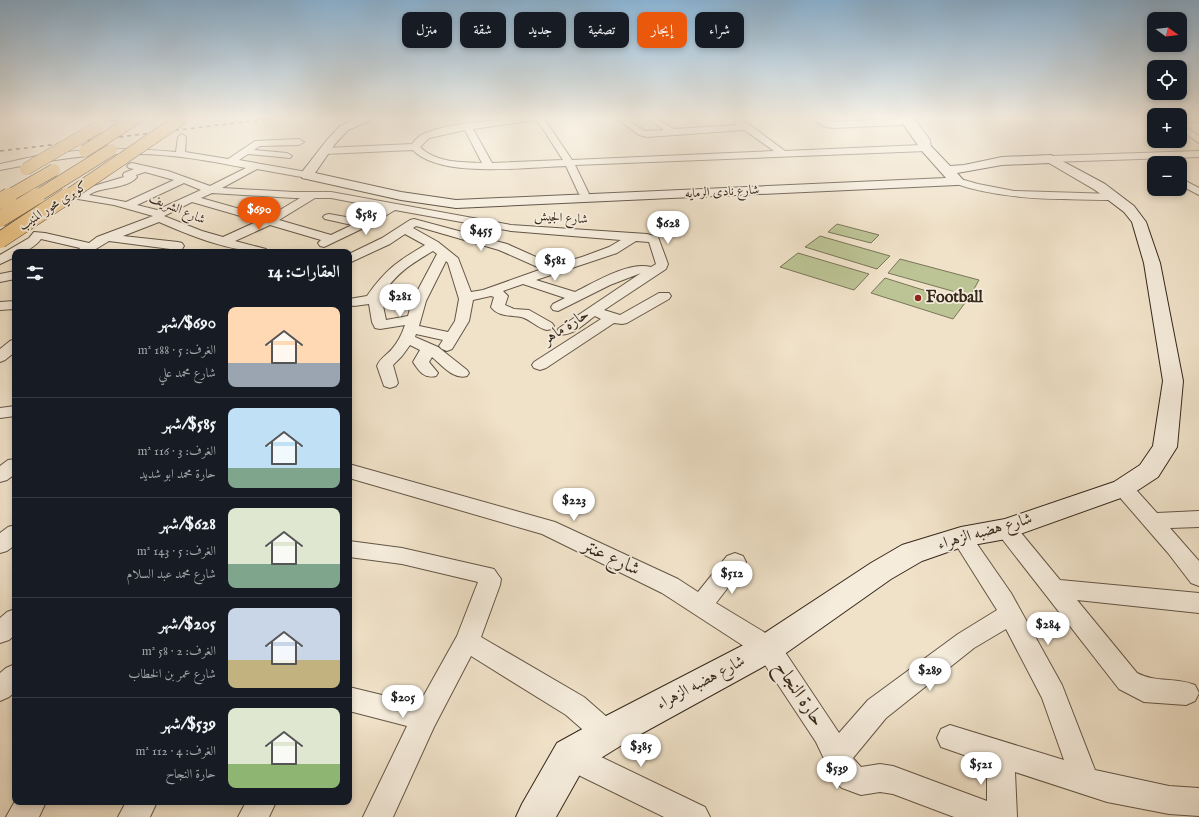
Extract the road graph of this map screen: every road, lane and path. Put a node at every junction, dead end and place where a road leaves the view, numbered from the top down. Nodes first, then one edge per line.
1 (50, 155) edge
2 (65, 155) edge
3 (77, 155) edge
4 (103, 155) edge
5 (129, 155) edge
6 (187, 155) edge
7 (240, 155) edge
8 (278, 155) edge
9 (322, 155) edge
10 (423, 155) edge
11 (483, 155) edge
12 (564, 155) edge
13 (732, 155) edge
14 (931, 155) edge
15 (1172, 155) edge
16 (1174, 155) edge
17 (287, 156) dead end
18 (1135, 157) junction
19 (1051, 159) junction
20 (230, 162) junction
21 (569, 162) junction
22 (1147, 164) edge
23 (1193, 164) dead end
24 (0, 166) edge
25 (132, 166) dead end
26 (256, 166) junction
27 (489, 166) junction
28 (144, 168) junction
29 (293, 172) junction
30 (307, 175) junction
31 (14, 176) dead end
32 (952, 176) junction
33 (184, 179) junction
34 (327, 179) junction
35 (1187, 186) edge
36 (210, 190) junction
37 (1199, 192) edge
38 (258, 193) junction
39 (314, 194) junction
40 (584, 194) junction
41 (300, 195) junction
42 (1114, 197) junction
43 (193, 198) junction
44 (0, 201) edge
45 (438, 202) junction
46 (123, 204) junction
47 (394, 206) junction
48 (88, 209) dead end
49 (426, 212) junction
50 (156, 214) junction
51 (329, 217) dead end
52 (0, 219) edge
53 (268, 221) junction
54 (364, 224) junction
55 (409, 226) junction
56 (97, 230) dead end
57 (198, 234) junction
58 (109, 237) junction
59 (640, 237) junction
60 (0, 240) edge
61 (223, 242) junction
62 (178, 246) junction
63 (439, 248) junction
64 (20, 249) edge
65 (88, 249) edge
66 (173, 249) edge
67 (250, 249) edge
68 (12, 254) edge
69 (352, 258) edge
70 (0, 260) edge
71 (658, 268) junction
72 (553, 269) junction
73 (12, 276) edge
74 (0, 278) edge
75 (523, 280) junction
76 (493, 291) junction
77 (576, 296) junction
78 (664, 296) dead end
79 (465, 297) junction
80 (375, 299) junction
81 (354, 302) dead end
82 (12, 305) edge
83 (0, 306) edge
84 (558, 307) dead end
85 (594, 310) junction
86 (612, 318) junction
87 (547, 326) dead end
88 (410, 329) junction
89 (564, 331) dead end
90 (12, 347) edge
91 (429, 348) junction
92 (0, 358) edge
93 (12, 360) edge
94 (540, 366) dead end
95 (430, 373) dead end
96 (461, 373) dead end
97 (390, 383) dead end
98 (12, 411) edge
99 (0, 413) edge
100 (12, 467) edge
101 (352, 472) edge
102 (0, 475) edge
103 (1122, 488) junction
104 (1199, 519) edge
105 (1152, 521) junction
106 (1006, 529) junction
107 (12, 535) edge
108 (961, 537) junction
109 (0, 545) edge
110 (352, 550) edge
111 (734, 562) dead end
112 (1199, 577) edge
113 (1056, 589) junction
114 (1199, 603) edge
115 (701, 606) junction
116 (1011, 614) junction
117 (467, 640) junction
118 (768, 648) junction
119 (12, 679) edge
120 (0, 689) edge
121 (1186, 693) dead end
122 (352, 700) edge
123 (425, 718) junction
124 (608, 734) junction
125 (950, 738) dead end
126 (1001, 754) junction
127 (570, 756) junction
128 (837, 756) junction
129 (1085, 780) junction
130 (1199, 802) edge
131 (30, 805) edge
132 (141, 805) edge
133 (260, 805) edge
134 (21, 817) edge
135 (133, 817) edge
136 (253, 817) edge
137 (378, 817) edge
138 (535, 817) edge
139 (695, 817) edge
140 (992, 817) edge
141 (1002, 817) edge

1 - 31 highway, bridge
2 - 24 street
3 - 44 highway, كوبري محور المنيب, bridge
4 - 52 highway, كوبري محور المنيب, bridge
5 - 60 highway, كوبري محور المنيب, bridge
6 - 20 street
7 - 20 street
8 - 17 street
9 - 30 main road
10 - 27 street
11 - 27 street
12 - 21 street
13 - 21 street
14 - 32 main road
15 - 18 street
16 - 23 street
18 - 19 street
18 - 22 street
19 - 32 main road
19 - 42 main road, شارع هضبه الزهراء
20 - 26 street
21 - 27 street
21 - 40 street
25 - 28 street
26 - 29 street
26 - 36 street
28 - 33 street
28 - 46 street, شارع الشريف
29 - 30 street
29 - 38 street
30 - 34 main road, شارع نادى الرمايه
32 - 40 main road, شارع نادى الرمايه
32 - 42 street
32 - 45 main road, شارع نادى الرمايه
33 - 36 street
33 - 46 street
34 - 41 street
34 - 45 main road, شارع نادى الرمايه
35 - 37 street
36 - 38 street, شارع الجيش
36 - 43 street
38 - 41 street, شارع الجيش
39 - 41 street, شارع الجيش
39 - 47 street, شارع الجيش
39 - 53 street
40 - 45 main road, شارع نادى الرمايه
42 - 103 main road, شارع هضبه الزهراء
43 - 50 street
43 - 53 street
45 - 49 street
46 - 48 street
46 - 50 street, شارع الشريف
47 - 49 street, شارع الجيش
47 - 54 street
49 - 55 street
49 - 59 street, شارع الجيش
50 - 56 street
50 - 57 street, شارع الشريف
50 - 58 street
51 - 54 street
53 - 54 street
53 - 61 street
55 - 63 street
55 - 69 street
55 - 72 street
57 - 61 street, شارع الشريف
57 - 62 street
58 - 62 street
58 - 65 street
59 - 71 street
59 - 72 street
61 - 67 street, شارع الشريف
62 - 66 street
63 - 79 street
63 - 80 street
63 - 88 street
64 - 65 street
68 - 70 street
71 - 77 street
71 - 85 street
72 - 75 street
73 - 74 street
75 - 76 street
75 - 77 street
76 - 79 street
76 - 87 street
77 - 84 street
78 - 86 street
79 - 88 street
80 - 81 street
80 - 88 street
82 - 83 street
85 - 86 street
85 - 89 street
86 - 94 street, حارة ماهر
88 - 91 street
88 - 97 street
90 - 92 street
91 - 95 street
91 - 96 street
92 - 93 street
98 - 99 street
100 - 102 street
101 - 115 street, شارع عنتر
103 - 105 street
103 - 106 main road, شارع هضبه الزهراء
104 - 105 street
105 - 112 street
106 - 108 main road, شارع هضبه الزهراء
106 - 113 street
107 - 109 street
108 - 116 street
108 - 118 main road, شارع هضبه الزهراء
110 - 117 street
111 - 115 street
113 - 114 street
113 - 121 street
115 - 118 street, شارع عنتر
116 - 128 street
116 - 129 street
117 - 123 street
117 - 124 street
118 - 124 main road, شارع هضبه الزهراء
118 - 128 street, حارة النجاح
119 - 120 street
122 - 123 street
123 - 137 street
124 - 127 main road, شارع هضبه الزهراء
125 - 126 street
126 - 129 street
126 - 141 street
127 - 138 main road
127 - 139 street
128 - 140 street, حارة النجاح
129 - 130 street
131 - 134 street
132 - 135 street
133 - 136 street

